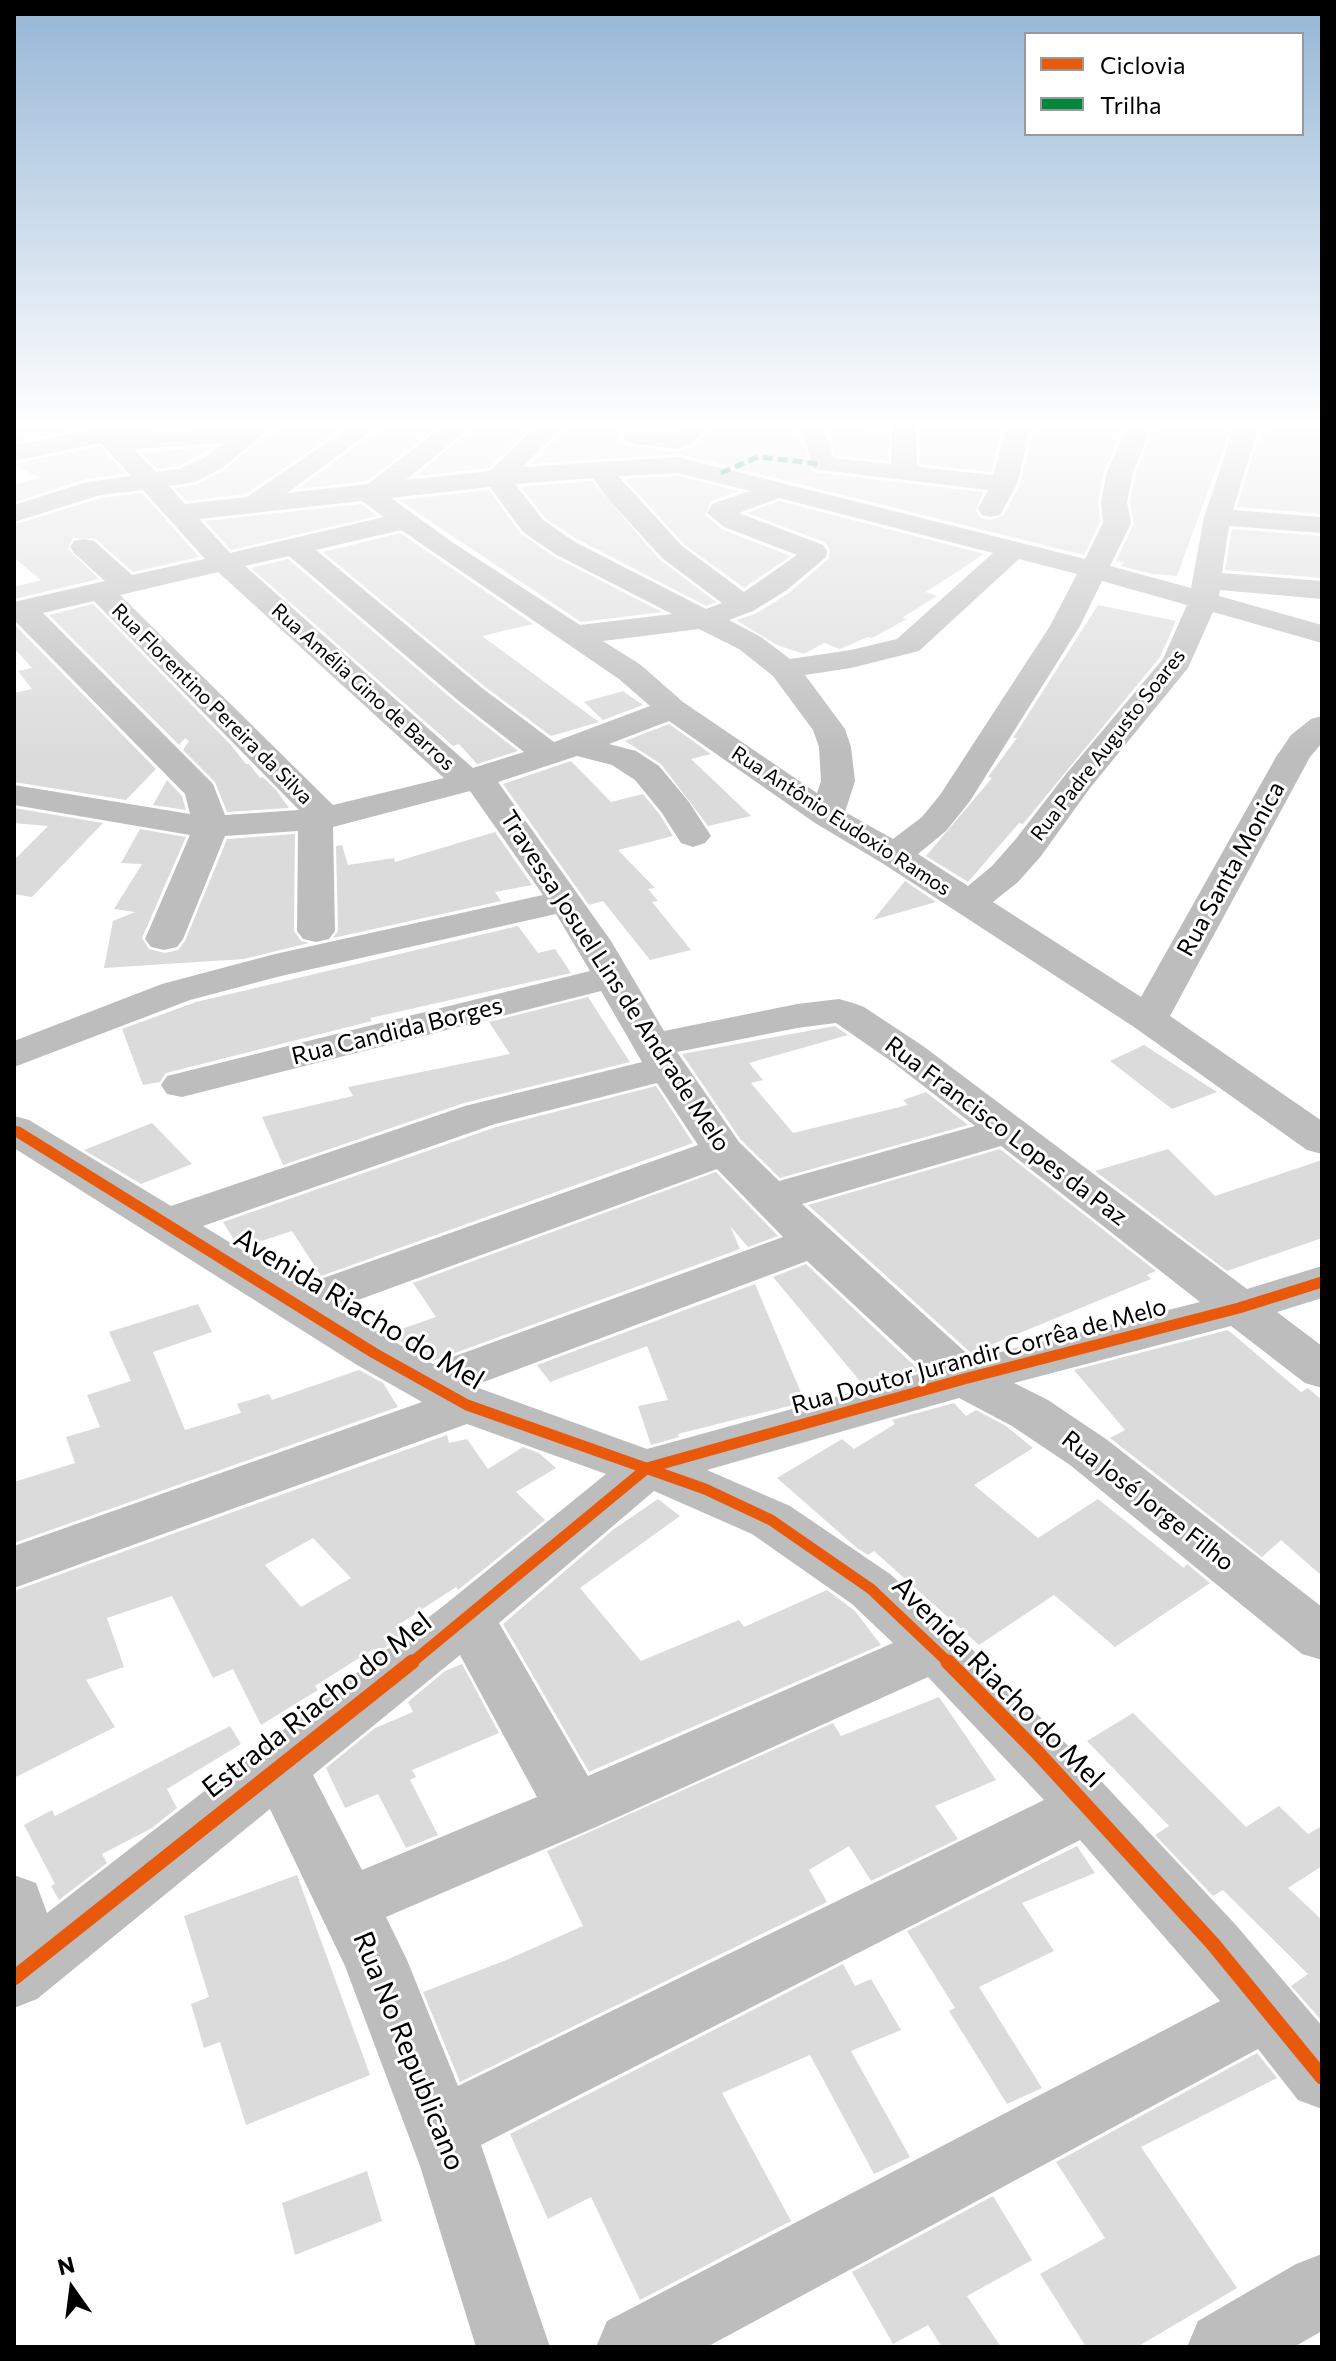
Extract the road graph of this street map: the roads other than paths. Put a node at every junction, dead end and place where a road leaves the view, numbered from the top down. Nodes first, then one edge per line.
1 (198, 535) edge
2 (338, 535) edge
3 (425, 535) edge
4 (546, 535) edge
5 (656, 535) edge
6 (773, 535) edge
7 (954, 535) edge
8 (971, 535) edge
9 (1111, 535) edge
10 (1214, 535) edge
11 (968, 539) junction
12 (293, 545) junction
13 (84, 547) dead end
14 (1012, 551) junction
15 (222, 561) junction
16 (1094, 570) junction
17 (112, 587) junction
18 (1205, 590) junction
19 (1322, 590) edge
20 (743, 605) junction
21 (18, 610) edge
22 (706, 619) junction
23 (1322, 634) edge
24 (575, 635) junction
25 (784, 669) junction
26 (672, 709) junction
27 (1322, 726) edge
28 (561, 750) junction
29 (14, 773) edge
30 (473, 779) junction
31 (25, 797) edge
32 (827, 816) junction
33 (320, 819) junction
34 (211, 826) junction
35 (693, 836) dead end
36 (895, 855) junction
37 (565, 901) junction
38 (969, 904) junction
39 (316, 931) dead end
40 (164, 939) dead end
41 (612, 977) junction
42 (1148, 1019) junction
43 (14, 1055) edge
44 (659, 1056) junction
45 (182, 1085) dead end
46 (14, 1129) edge
47 (1007, 1131) junction
48 (1322, 1141) edge
49 (724, 1151) junction
50 (771, 1198) junction
51 (168, 1223) junction
52 (814, 1242) junction
53 (1322, 1282) edge
54 (299, 1304) junction
55 (1239, 1308) junction
56 (1322, 1371) edge
57 (964, 1379) junction
58 (448, 1395) junction
59 (647, 1468) junction
60 (14, 1567) edge
61 (467, 1618) junction
62 (1322, 1638) edge
63 (936, 1649) junction
64 (278, 1765) junction
65 (1088, 1807) junction
66 (575, 1809) junction
67 (14, 1903) edge
68 (349, 1904) junction
69 (20, 1973) edge
70 (1269, 2009) junction
71 (1322, 2077) edge
72 (440, 2130) junction
73 (1322, 2290) edge
74 (513, 2347) edge
75 (633, 2347) edge
76 (1224, 2347) edge

1 - 15 street, Rua Amélia Gino de Barros
2 - 12 street
3 - 24 street, Rua Antônio Eudoxio Ramos
4 - 22 street
5 - 20 street
6 - 20 street
7 - 11 street
8 - 11 street
9 - 16 street
10 - 18 street, Rua Padre Augusto Soares
11 - 14 street
12 - 15 street
12 - 28 street
13 - 17 street, Rua Florentino Pereira da Silva
14 - 16 street
14 - 25 street
15 - 17 street
15 - 30 street, Rua Amélia Gino de Barros
16 - 18 street
16 - 36 street
17 - 21 street
17 - 33 street, Rua Florentino Pereira da Silva
18 - 19 street
18 - 23 street
18 - 38 street, Rua Padre Augusto Soares
20 - 22 street
21 - 34 street
22 - 24 street
22 - 25 street
24 - 26 street, Rua Antônio Eudoxio Ramos
25 - 32 street
26 - 28 street
26 - 32 street, Rua Antônio Eudoxio Ramos
27 - 42 street, Rua Santa Monica
28 - 30 street
28 - 35 street
29 - 31 street
30 - 33 street
30 - 37 street, Travessa Josuel Lins de Andrade Melo
31 - 34 street
32 - 36 street, Rua Antônio Eudoxio Ramos
33 - 34 street
33 - 39 street
34 - 40 street
36 - 38 street, Rua Antônio Eudoxio Ramos
37 - 41 street, Travessa Josuel Lins de Andrade Melo
37 - 43 street
38 - 42 street, Rua Antônio Eudoxio Ramos
41 - 44 street, Travessa Josuel Lins de Andrade Melo
41 - 45 street, Rua Candida Borges
42 - 48 street, Rua Antônio Eudoxio Ramos
44 - 47 street, Rua Francisco Lopes da Paz
44 - 49 street, Travessa Josuel Lins de Andrade Melo
44 - 51 street, Rua Francisco Lopes da Paz
46 - 51 street, Avenida Riacho do Mel
47 - 50 street
47 - 55 street, Rua Francisco Lopes da Paz
49 - 50 street, Travessa Josuel Lins de Andrade Melo
49 - 54 street
50 - 52 street, Travessa Josuel Lins de Andrade Melo
51 - 54 street, Avenida Riacho do Mel
52 - 57 street, Travessa Josuel Lins de Andrade Melo
52 - 58 street
53 - 55 street, Rua Doutor Jurandir Corrêa de Melo
54 - 58 street, Avenida Riacho do Mel
55 - 56 street, Rua Francisco Lopes da Paz
55 - 57 street, Rua Doutor Jurandir Corrêa de Melo
57 - 59 street, Rua Doutor Jurandir Corrêa de Melo
57 - 62 street, Rua José Jorge Filho
58 - 59 street, Avenida Riacho do Mel
58 - 60 street
59 - 61 street, Estrada Riacho do Mel
59 - 63 street, Avenida Riacho do Mel
61 - 64 street, Estrada Riacho do Mel
61 - 66 street
63 - 65 street, Avenida Riacho do Mel
63 - 66 street
64 - 68 street, Rua No Republicano
64 - 69 street, Estrada Riacho do Mel
65 - 70 street, Avenida Riacho do Mel
65 - 72 street
66 - 68 street
67 - 69 street
68 - 72 street, Rua No Republicano
70 - 71 street, Avenida Riacho do Mel
70 - 75 street
72 - 74 street, Rua No Republicano
73 - 76 street

